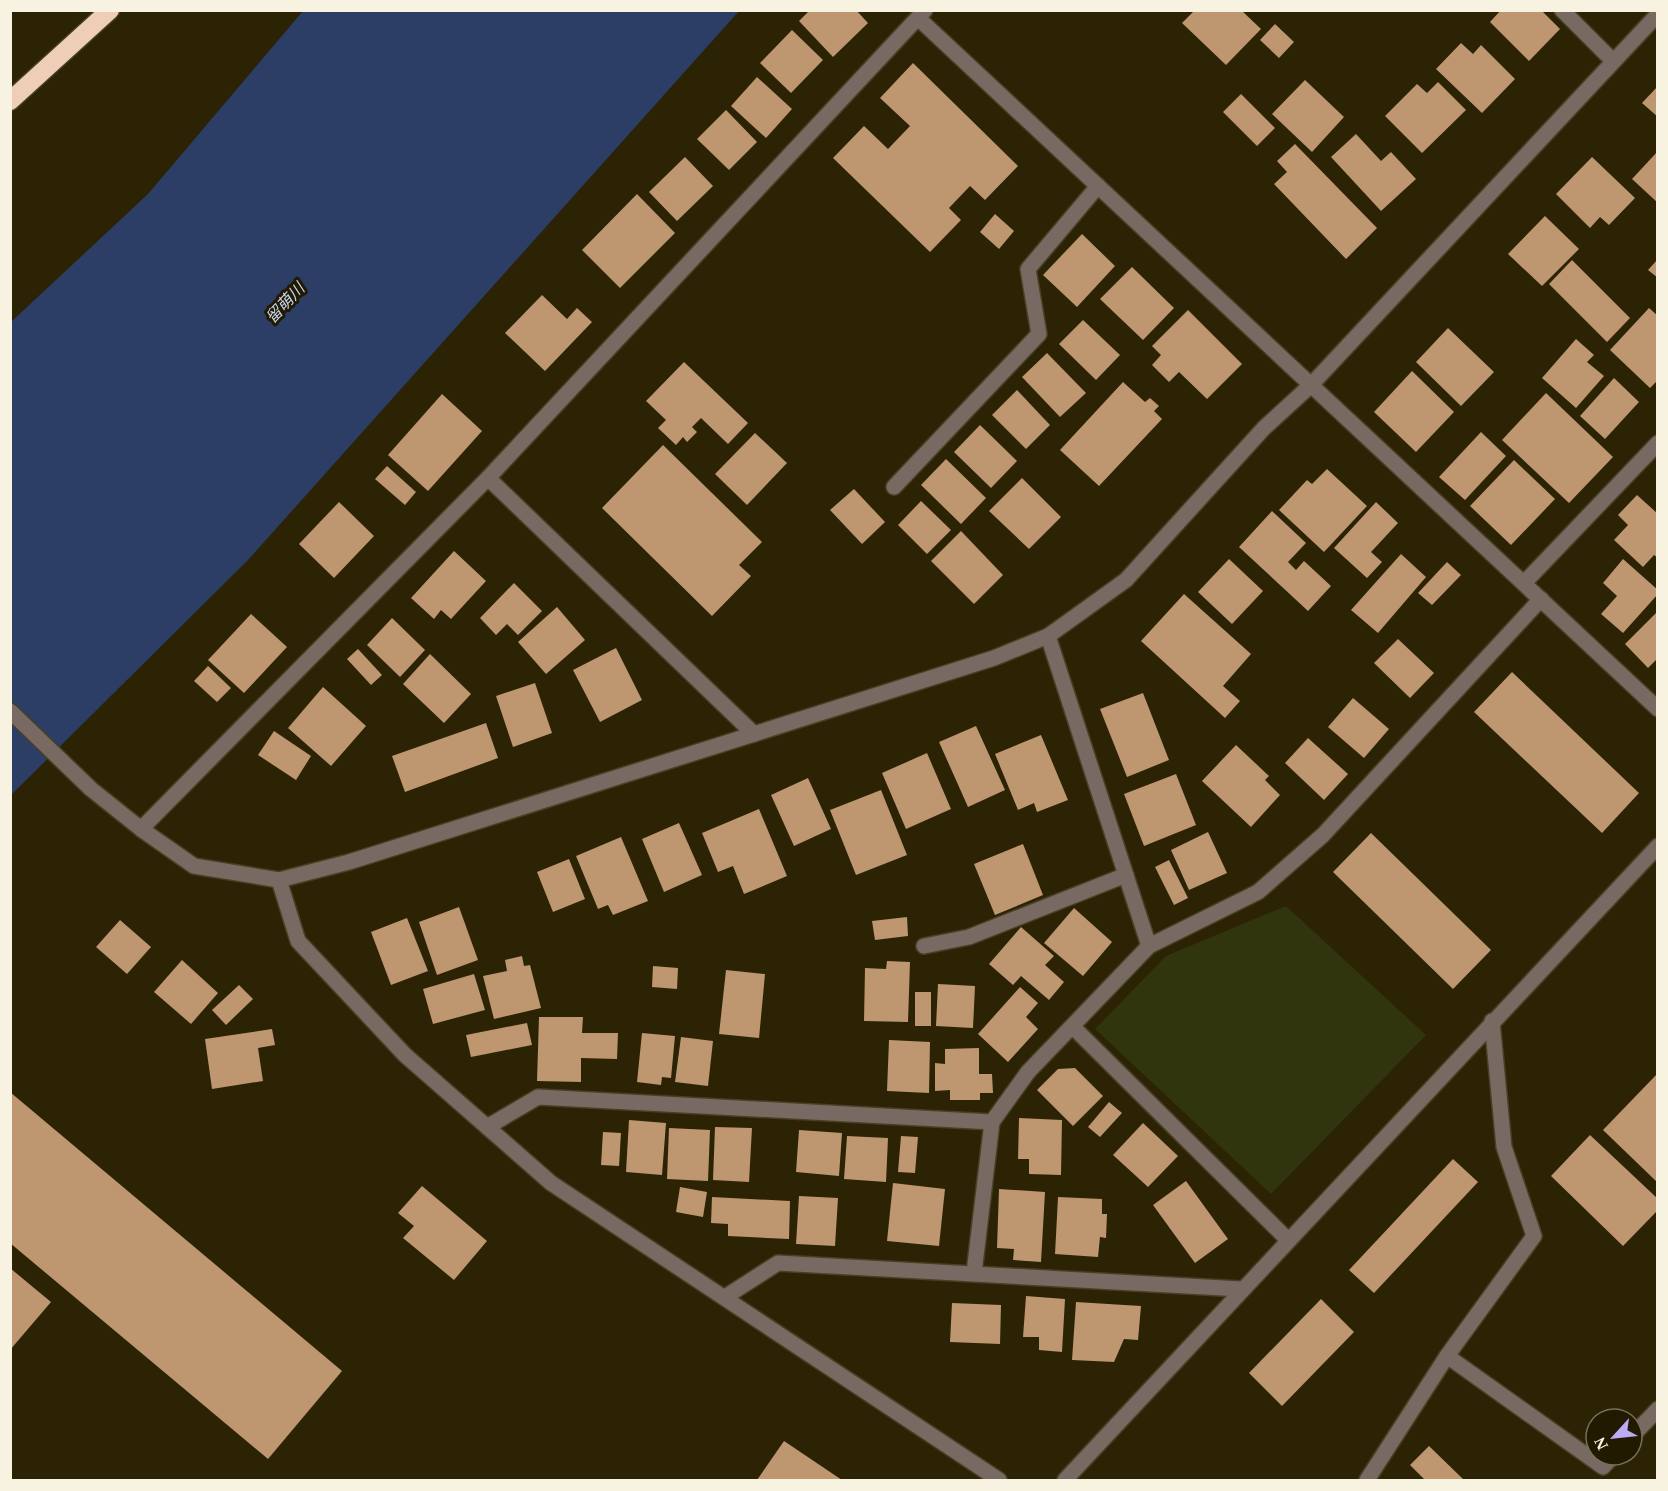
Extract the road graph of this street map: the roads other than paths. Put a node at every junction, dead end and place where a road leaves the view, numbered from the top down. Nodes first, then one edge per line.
1 (110, 10) edge
2 (1562, 10) edge
3 (921, 14) edge
4 (1658, 14) edge
5 (1612, 60) junction
6 (10, 101) edge
7 (1098, 186) junction
8 (1311, 385) junction
9 (1658, 443) edge
10 (488, 478) junction
11 (894, 487) dead end
12 (1524, 583) junction
13 (1542, 599) junction
14 (1048, 636) junction
15 (1658, 709) edge
16 (10, 711) edge
17 (753, 734) junction
18 (141, 829) junction
19 (1658, 846) edge
20 (1126, 875) junction
21 (279, 880) junction
22 (924, 946) dead end
23 (1149, 946) junction
24 (1492, 1021) junction
25 (1072, 1027) junction
26 (992, 1122) junction
27 (487, 1127) junction
28 (1287, 1239) junction
29 (974, 1273) junction
30 (1241, 1289) junction
31 (725, 1297) junction
32 (1447, 1356) junction
33 (1658, 1408) edge
34 (1644, 1423) edge
35 (1584, 1453) edge
36 (999, 1480) edge
37 (1065, 1480) edge
38 (1367, 1480) edge

1 - 6 highway
2 - 5 street
3 - 7 street
3 - 10 street
4 - 5 street
5 - 8 street
7 - 8 street
7 - 11 street
8 - 12 street
8 - 14 street
9 - 12 street
10 - 17 street
10 - 18 street
12 - 13 street
13 - 15 street
13 - 23 street
14 - 17 street
14 - 20 street
16 - 18 street
17 - 21 street
18 - 21 street
19 - 24 street
20 - 22 street
20 - 23 street
21 - 27 street
23 - 25 street
24 - 28 street
24 - 32 street
25 - 26 street
25 - 28 street
26 - 27 street
26 - 29 street
27 - 31 street
28 - 30 street
29 - 30 street
29 - 31 street
30 - 37 street
31 - 36 street
32 - 35 street
32 - 38 street
33 - 34 street

